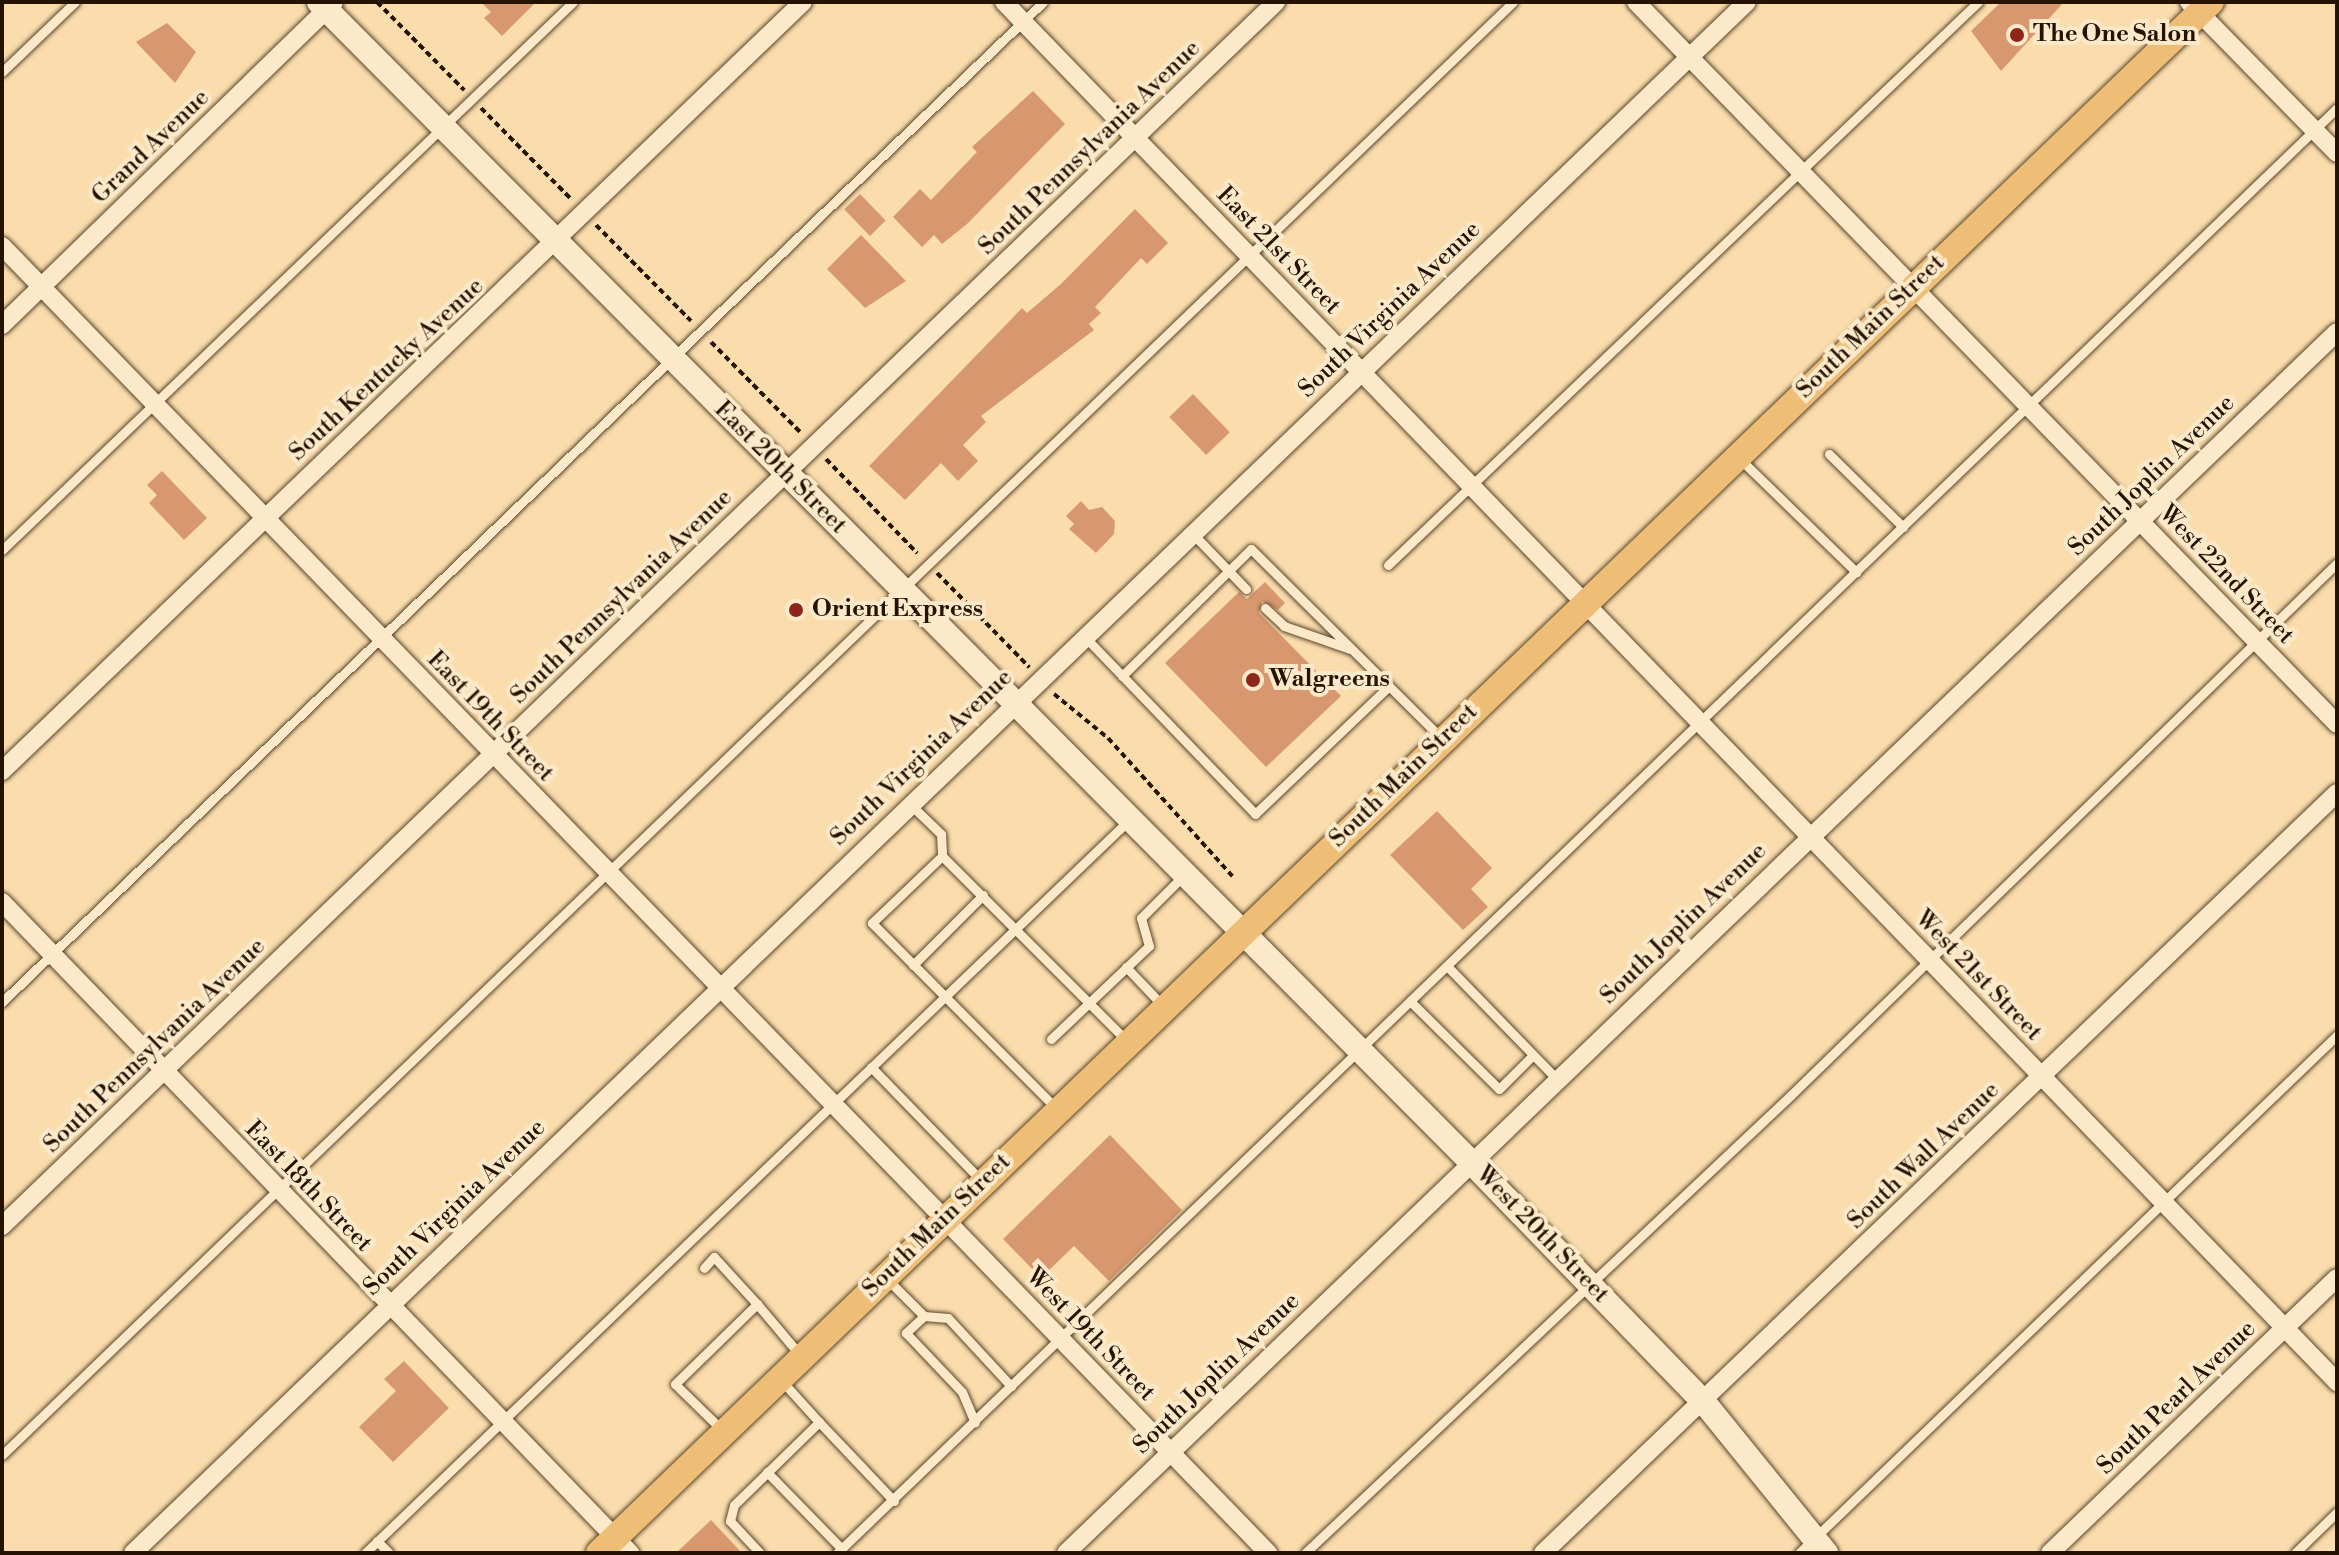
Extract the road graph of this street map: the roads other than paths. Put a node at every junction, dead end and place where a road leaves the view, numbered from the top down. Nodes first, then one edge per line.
1 (75, 2) edge
2 (573, 2) edge
3 (803, 2) edge
4 (1004, 2) edge
5 (1043, 2) edge
6 (1276, 2) edge
7 (1513, 2) edge
8 (1636, 2) edge
9 (1747, 2) edge
10 (1978, 2) edge
11 (327, 4) edge
12 (2200, 6) edge
13 (1023, 21) junction
14 (1689, 57) junction
15 (2, 72) edge
16 (2337, 108) edge
17 (442, 128) junction
18 (2314, 130) junction
19 (1135, 138) junction
20 (2337, 153) edge
21 (1801, 173) junction
22 (557, 242) junction
23 (2, 246) edge
24 (1249, 256) junction
25 (42, 287) junction
26 (1912, 288) junction
27 (2, 325) edge
28 (2337, 332) edge
29 (672, 359) junction
30 (1360, 371) junction
31 (154, 404) junction
32 (2028, 406) junction
33 (1829, 454) dead end
34 (1737, 456) junction
35 (785, 473) junction
36 (1471, 487) junction
37 (265, 518) junction
38 (2140, 520) junction
39 (1903, 527) junction
40 (1192, 533) junction
41 (2, 550) edge
42 (2337, 563) edge
43 (1388, 565) dead end
44 (1229, 571) junction
45 (1856, 572) junction
46 (1246, 589) dead end
47 (901, 590) junction
48 (1583, 603) junction
49 (1265, 608) dead end
50 (1084, 636) junction
51 (381, 638) junction
52 (2257, 641) junction
53 (1353, 650) junction
54 (1122, 676) junction
55 (1389, 686) junction
56 (1013, 704) junction
57 (1699, 723) junction
58 (2337, 724) edge
59 (1442, 739) junction
60 (493, 755) junction
61 (2, 771) edge
62 (2337, 793) edge
63 (909, 803) junction
64 (1129, 820) junction
65 (1809, 836) junction
66 (942, 856) junction
67 (607, 873) junction
68 (1183, 876) junction
69 (983, 895) junction
70 (2, 902) edge
71 (1016, 928) junction
72 (1241, 934) junction
73 (51, 955) junction
74 (1927, 958) junction
75 (913, 965) junction
76 (1447, 966) junction
77 (1126, 967) junction
78 (718, 986) junction
79 (945, 997) junction
80 (1089, 1001) junction
81 (1410, 1001) junction
82 (2, 1002) edge
83 (1165, 1007) junction
84 (2337, 1035) edge
85 (1051, 1039) dead end
86 (1129, 1042) junction
87 (1359, 1051) junction
88 (1533, 1055) junction
89 (871, 1067) junction
90 (163, 1071) junction
91 (2042, 1076) junction
92 (1557, 1079) junction
93 (832, 1105) junction
94 (1059, 1110) junction
95 (1471, 1162) junction
96 (983, 1183) junction
97 (277, 1190) junction
98 (2162, 1201) junction
99 (945, 1220) junction
100 (2, 1226) edge
101 (704, 1268) dead end
102 (884, 1277) junction
103 (2337, 1278) edge
104 (1588, 1282) junction
105 (757, 1304) junction
106 (389, 1305) junction
107 (924, 1316) junction
108 (2284, 1328) junction
109 (1060, 1339) junction
110 (800, 1355) junction
111 (778, 1377) junction
112 (2337, 1382) edge
113 (1011, 1386) junction
114 (1703, 1401) junction
115 (501, 1421) junction
116 (819, 1422) junction
117 (975, 1422) junction
118 (724, 1433) junction
119 (1171, 1452) junction
120 (2, 1455) edge
121 (767, 1472) junction
122 (894, 1501) junction
123 (2337, 1512) edge
124 (377, 1541) junction
125 (615, 1548) edge
126 (1813, 1548) edge
127 (840, 1551) edge
128 (133, 1553) edge
129 (365, 1553) edge
130 (389, 1553) edge
131 (760, 1553) edge
132 (1066, 1553) edge
133 (1268, 1553) edge
134 (1305, 1553) edge
135 (1543, 1553) edge
136 (2050, 1553) edge
137 (2295, 1553) edge

1 - 15 lane
2 - 17 lane
3 - 22 street, South Kentucky Avenue
4 - 13 street, East 21st Street
5 - 13 lane
6 - 19 street, South Pennsylvania Avenue
7 - 24 lane
8 - 14 street, West 22nd Street
9 - 14 street, South Virginia Avenue
10 - 21 lane
11 - 17 main road, East 20th Street
11 - 25 street, Grand Avenue
12 - 18 street
12 - 26 main road, South Main Street
13 - 19 street, East 21st Street
13 - 29 lane
14 - 21 street, West 22nd Street
14 - 30 street, South Virginia Avenue
16 - 18 lane
17 - 22 main road, East 20th Street
17 - 31 lane
18 - 20 street
18 - 32 lane
19 - 24 street, East 21st Street
19 - 35 street, South Pennsylvania Avenue
21 - 26 street, West 22nd Street
21 - 36 lane
22 - 29 main road, East 20th Street
22 - 37 street, South Kentucky Avenue
23 - 25 street, East 19th Street
24 - 30 street, East 21st Street
24 - 47 lane
25 - 27 street, Grand Avenue
25 - 31 street, East 19th Street
26 - 32 street, West 22nd Street
26 - 34 main road, South Main Street
28 - 38 street, South Joplin Avenue
29 - 35 main road, East 20th Street
29 - 51 lane
30 - 36 street, East 21st Street
30 - 40 street, South Virginia Avenue
31 - 37 street, East 19th Street
31 - 41 lane
32 - 38 street, West 22nd Street
32 - 39 lane
33 - 39 lane
34 - 45 lane
34 - 48 main road, South Main Street
35 - 47 main road, East 20th Street
35 - 60 street, South Pennsylvania Avenue
36 - 43 lane
36 - 48 street, East 21st Street
37 - 51 street, East 19th Street
37 - 61 street, South Kentucky Avenue
38 - 52 street, West 22nd Street
38 - 65 street, South Joplin Avenue
39 - 45 lane
40 - 44 lane
40 - 50 street, South Virginia Avenue
42 - 52 lane
44 - 46 lane
44 - 53 lane
44 - 54 lane
45 - 57 lane
47 - 56 main road, East 20th Street
47 - 67 lane
48 - 57 street, West 21st Street
48 - 59 main road, South Main Street
49 - 53 lane
50 - 54 lane
50 - 56 street, South Virginia Avenue
51 - 60 street, East 19th Street
51 - 73 lane
52 - 58 street, West 22nd Street
52 - 74 lane
53 - 55 lane
54 - 55 lane
55 - 59 lane
56 - 63 street, South Virginia Avenue
56 - 64 main road, East 20th Street
57 - 65 street, West 21st Street
57 - 76 lane
59 - 72 main road, South Main Street
60 - 67 street, East 19th Street
60 - 90 street, South Pennsylvania Avenue
62 - 91 street, South Wall Avenue
63 - 66 lane
63 - 78 street, South Virginia Avenue
64 - 68 main road, East 20th Street
64 - 71 lane
65 - 74 street, West 21st Street
65 - 92 street, South Joplin Avenue
66 - 69 lane
66 - 75 lane
67 - 78 street, East 19th Street
67 - 97 lane
68 - 72 main road, East 20th Street
68 - 77 lane
69 - 71 lane
69 - 75 lane
70 - 73 street, East 18th Street
71 - 79 lane
71 - 80 lane
72 - 83 main road, South Main Street
72 - 87 main road, West 20th Street
73 - 82 lane
73 - 90 street, East 18th Street
74 - 91 street, West 21st Street
74 - 104 lane
75 - 79 lane
76 - 81 lane
76 - 88 lane
77 - 80 lane
77 - 83 lane
78 - 93 street, East 19th Street
78 - 106 street, South Virginia Avenue
79 - 89 lane
79 - 94 lane
80 - 85 lane
80 - 86 lane
81 - 87 lane
81 - 88 lane
83 - 86 main road, South Main Street
84 - 98 lane
86 - 94 main road, South Main Street
87 - 95 main road, West 20th Street
87 - 109 lane
88 - 92 lane
89 - 93 lane
89 - 96 lane
90 - 97 street, East 18th Street
90 - 100 street, South Pennsylvania Avenue
91 - 98 street, West 21st Street
91 - 114 street, South Wall Avenue
92 - 95 street, South Joplin Avenue
93 - 99 street, East 19th Street
93 - 115 lane
94 - 96 main road, South Main Street
95 - 104 main road, West 20th Street
95 - 119 street, South Joplin Avenue
96 - 99 main road, South Main Street
97 - 106 street, East 18th Street
97 - 120 lane
98 - 108 street, West 21st Street
98 - 126 lane
99 - 102 main road, South Main Street
99 - 109 street, West 19th Street
101 - 105 lane
102 - 107 lane
102 - 110 main road, South Main Street
103 - 108 street, South Pearl Avenue
104 - 114 main road, West 20th Street
104 - 134 lane
105 - 110 lane
105 - 118 lane
106 - 115 street, East 18th Street
106 - 128 street, South Virginia Avenue
107 - 113 lane
107 - 117 lane
108 - 112 street, West 21st Street
108 - 136 street, South Pearl Avenue
109 - 113 lane
109 - 119 street, West 19th Street
110 - 111 main road, South Main Street
111 - 116 lane
111 - 118 main road, South Main Street
113 - 117 lane
114 - 126 main road, West 20th Street
114 - 135 street, South Wall Avenue
115 - 124 lane
115 - 125 street, East 18th Street
116 - 121 lane
116 - 122 lane
117 - 122 lane
118 - 125 main road, South Main Street
119 - 132 street, South Joplin Avenue
119 - 133 street, West 19th Street
121 - 127 lane
121 - 131 lane
122 - 127 lane
123 - 137 lane
124 - 129 lane
124 - 130 lane

